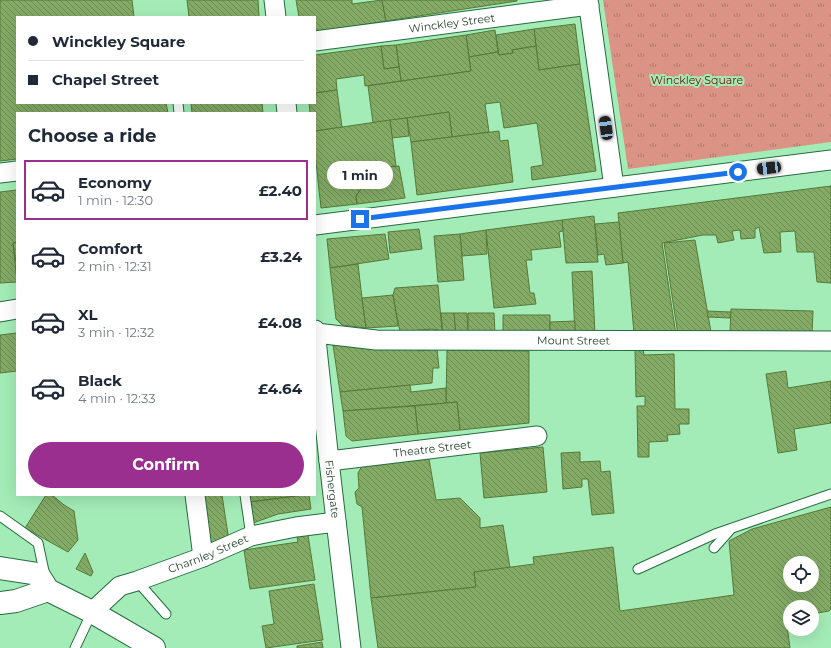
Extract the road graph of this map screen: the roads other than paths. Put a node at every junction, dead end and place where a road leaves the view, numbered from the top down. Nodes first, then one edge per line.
1 (274, 0) edge
2 (589, 3) edge
3 (276, 16) edge
4 (316, 41) edge
5 (831, 160) edge
6 (16, 171) edge
7 (0, 173) edge
8 (614, 187) junction
9 (316, 225) edge
10 (16, 309) edge
11 (0, 312) edge
12 (316, 332) edge
13 (316, 341) edge
14 (831, 341) edge
15 (537, 436) dead end
16 (329, 461) junction
17 (831, 494) edge
18 (195, 496) edge
19 (245, 496) edge
20 (0, 516) edge
21 (336, 522) junction
22 (731, 529) junction
23 (251, 536) junction
24 (714, 548) dead end
25 (203, 557) junction
26 (0, 568) edge
27 (638, 569) dead end
28 (137, 581) junction
29 (48, 590) junction
30 (0, 604) edge
31 (92, 612) junction
32 (166, 614) dead end
33 (75, 648) edge
34 (154, 648) edge
35 (351, 648) edge

1 - 3 street
2 - 4 street, Winckley Street
2 - 8 street
5 - 8 street
6 - 7 street
8 - 9 street
10 - 11 street
12 - 14 street, Mount Street
13 - 16 street, Fishergate
15 - 16 street, Theatre Street
16 - 21 street, Fishergate
17 - 22 lane
18 - 25 street
19 - 23 lane
20 - 29 lane
21 - 23 street, Charnley Street
21 - 35 street, Fishergate
22 - 24 lane
22 - 27 lane
23 - 25 street, Charnley Street
25 - 28 street, Charnley Street
26 - 29 street
28 - 31 street, Charnley Street
28 - 32 lane
29 - 30 street
29 - 31 street
31 - 33 lane
31 - 34 street

